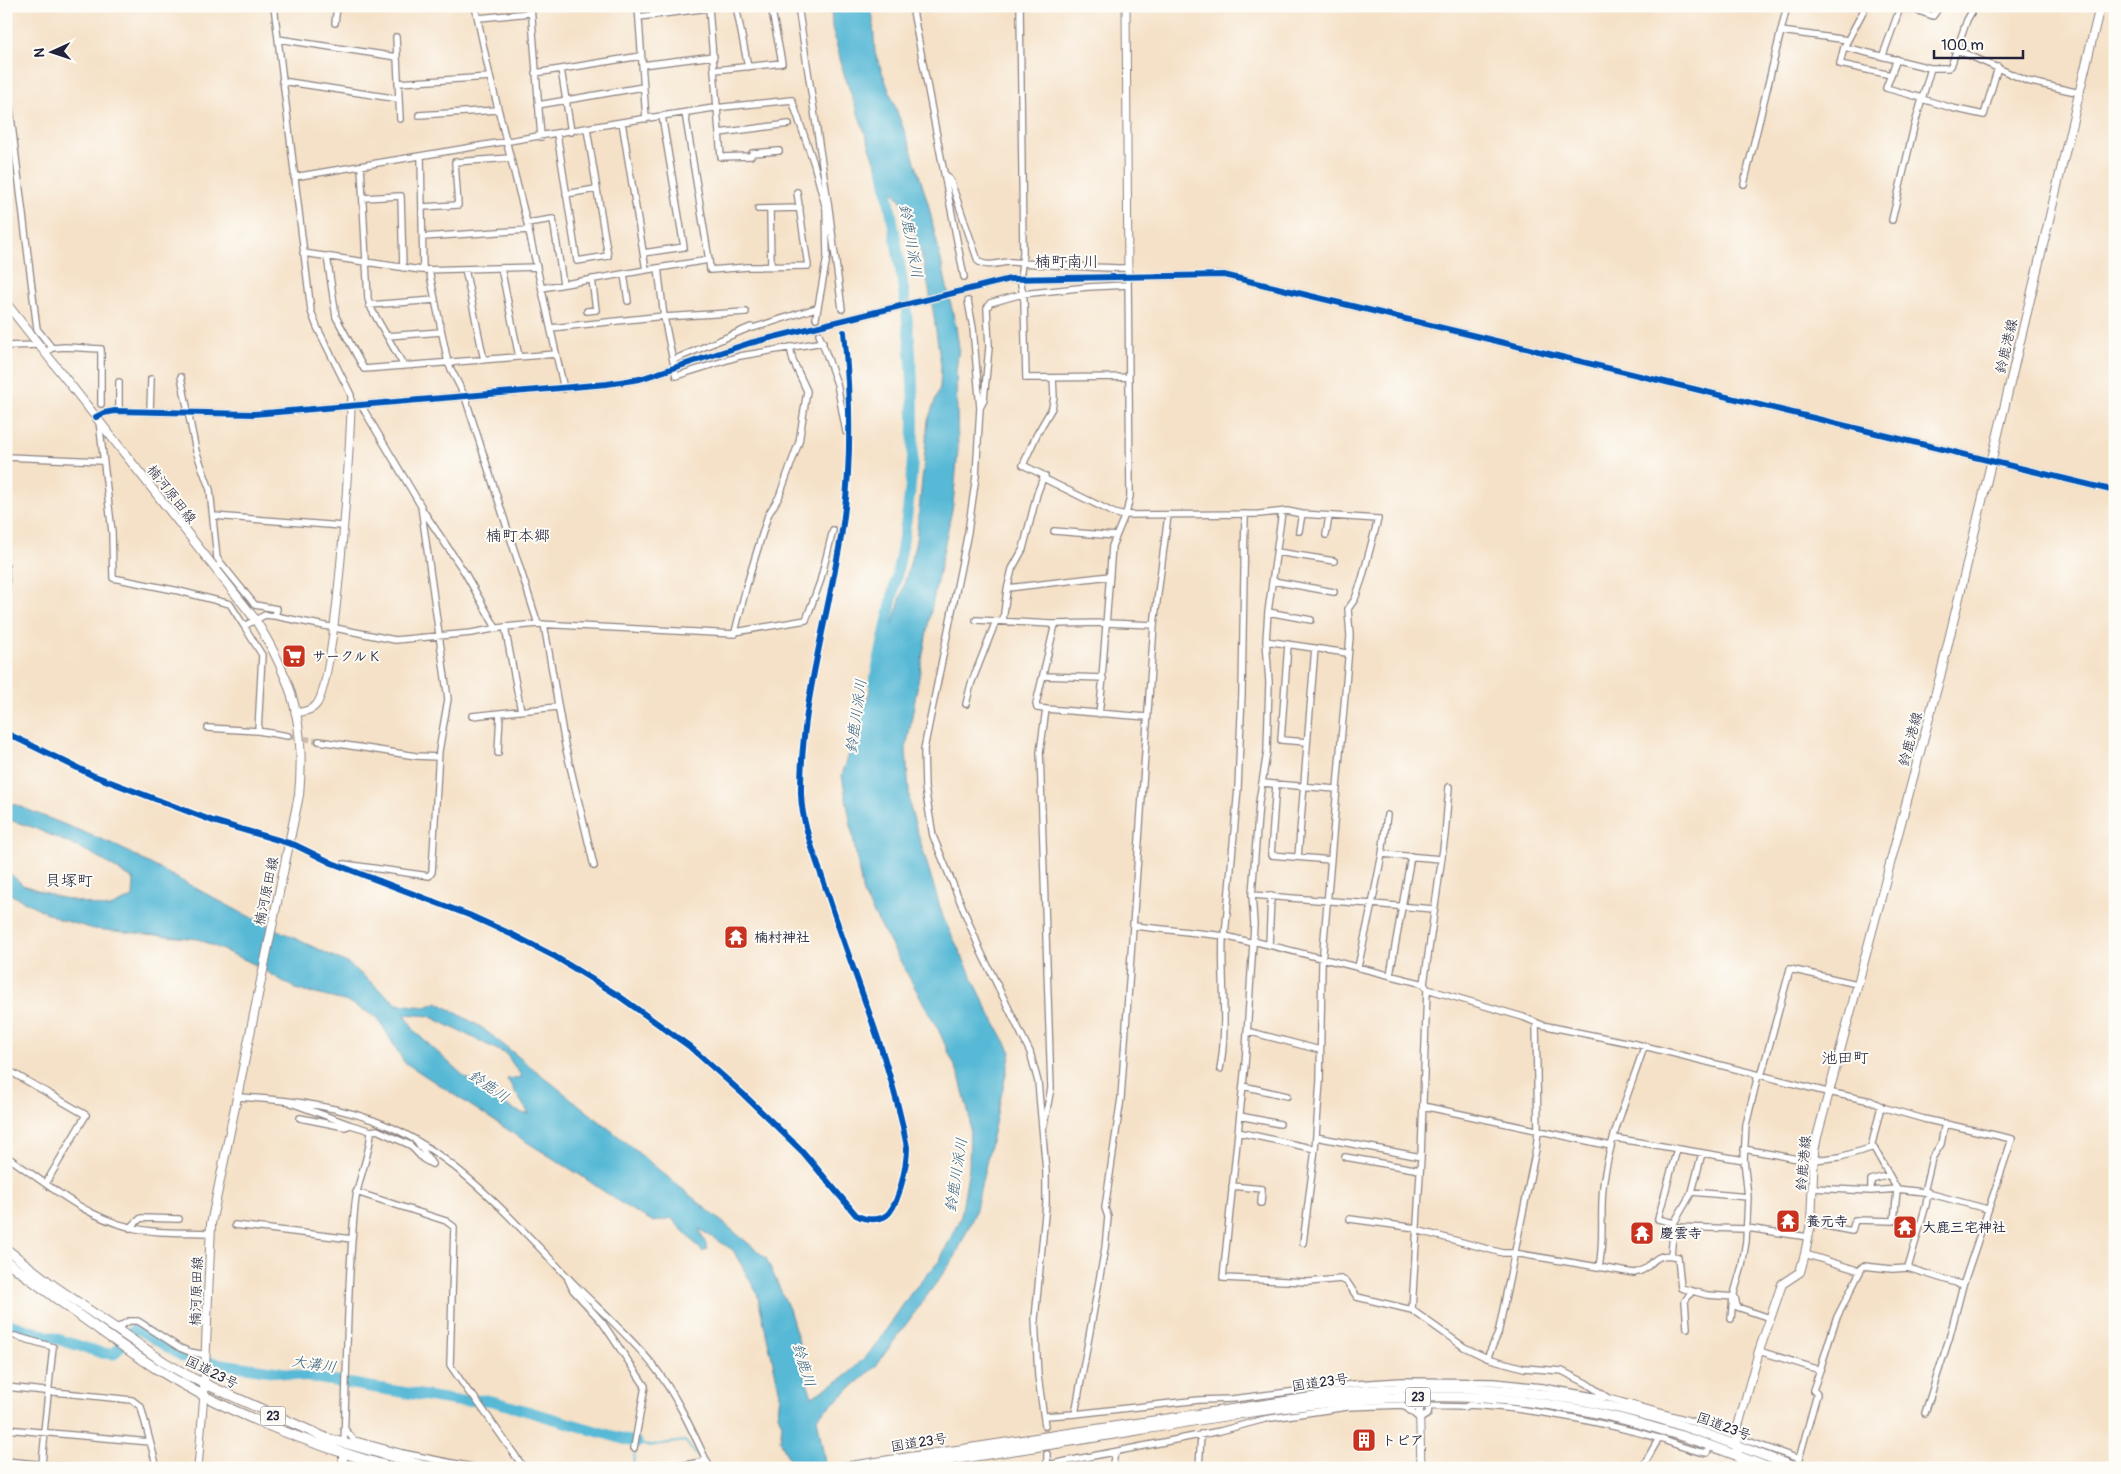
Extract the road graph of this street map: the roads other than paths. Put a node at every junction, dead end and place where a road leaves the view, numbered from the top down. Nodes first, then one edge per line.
1 (274, 6) edge
2 (337, 6) edge
3 (475, 6) edge
4 (531, 6) edge
5 (638, 6) edge
6 (736, 6) edge
7 (771, 6) edge
8 (798, 6) edge
9 (912, 6) edge
10 (1020, 6) edge
11 (1126, 6) edge
12 (1787, 6) edge
13 (1866, 6) edge
14 (1890, 6) edge
15 (1940, 6) edge
16 (1975, 6) edge
17 (2100, 6) edge
18 (708, 7) edge
19 (1900, 8) junction
20 (530, 13) junction
21 (639, 17) junction
22 (479, 18) junction
23 (336, 23) dead end
24 (1781, 31) junction
25 (396, 37) dead end
26 (278, 39) junction
27 (1848, 40) junction
28 (1844, 47) junction
29 (1957, 50) junction
30 (1883, 55) junction
31 (641, 56) junction
32 (714, 56) junction
33 (397, 57) junction
34 (1897, 59) junction
35 (642, 65) junction
36 (748, 67) junction
37 (1931, 68) junction
38 (1998, 68) junction
39 (561, 69) junction
40 (714, 70) junction
41 (535, 74) junction
42 (1891, 75) junction
43 (6, 76) edge
44 (490, 78) junction
45 (282, 81) junction
46 (398, 83) junction
47 (643, 87) junction
48 (2080, 93) junction
49 (399, 99) junction
50 (1922, 99) junction
51 (567, 100) junction
52 (538, 105) junction
53 (717, 108) junction
54 (498, 110) junction
55 (685, 113) junction
56 (418, 115) dead end
57 (662, 116) junction
58 (400, 119) dead end
59 (646, 119) junction
60 (9, 122) edge
61 (622, 122) junction
62 (789, 124) dead end
63 (587, 129) junction
64 (571, 132) junction
65 (719, 133) junction
66 (557, 134) junction
67 (541, 137) junction
68 (506, 142) junction
69 (779, 151) dead end
70 (421, 156) junction
71 (510, 158) junction
72 (361, 166) junction
73 (944, 171) junction
74 (294, 177) junction
75 (1744, 184) dead end
76 (596, 189) junction
77 (797, 192) dead end
78 (566, 194) junction
79 (362, 198) junction
80 (422, 206) junction
81 (800, 208) junction
82 (758, 209) dead end
83 (770, 209) junction
84 (827, 209) junction
85 (1892, 220) dead end
86 (527, 223) junction
87 (529, 230) junction
88 (423, 237) junction
89 (303, 253) junction
90 (643, 253) junction
91 (327, 256) junction
92 (709, 260) junction
93 (366, 262) junction
94 (1020, 263) junction
95 (537, 267) junction
96 (771, 267) junction
97 (403, 268) junction
98 (501, 268) junction
99 (658, 268) junction
100 (1128, 268) junction
101 (465, 269) junction
102 (426, 270) junction
103 (646, 270) junction
104 (1021, 272) dead end
105 (624, 274) junction
106 (1128, 276) junction
107 (964, 277) dead end
108 (592, 279) junction
109 (563, 284) junction
110 (1021, 284) dead end
111 (1128, 285) junction
112 (542, 288) junction
113 (1022, 294) junction
114 (435, 300) junction
115 (628, 301) dead end
116 (968, 301) dead end
117 (6, 303) edge
118 (369, 305) junction
119 (816, 308) junction
120 (842, 309) dead end
121 (588, 311) dead end
122 (746, 312) dead end
123 (664, 316) junction
124 (816, 318) dead end
125 (550, 328) junction
126 (441, 332) junction
127 (844, 332) dead end
128 (819, 334) dead end
129 (387, 336) junction
130 (822, 342) junction
131 (39, 345) junction
132 (6, 346) edge
133 (790, 346) junction
134 (48, 351) junction
135 (556, 354) junction
136 (519, 357) junction
137 (484, 360) junction
138 (673, 360) junction
139 (448, 363) junction
140 (404, 366) junction
141 (674, 368) junction
142 (181, 377) dead end
143 (1129, 377) junction
144 (1053, 378) junction
145 (151, 379) dead end
146 (119, 382) dead end
147 (564, 389) junction
148 (465, 397) junction
149 (101, 404) dead end
150 (361, 405) junction
151 (351, 407) junction
152 (980, 408) junction
153 (119, 411) junction
154 (150, 412) junction
155 (189, 413) junction
156 (98, 419) junction
157 (849, 446) junction
158 (6, 457) edge
159 (1991, 460) junction
160 (102, 461) junction
161 (1043, 478) junction
162 (2115, 491) edge
163 (420, 506) junction
164 (1282, 512) junction
165 (1245, 514) junction
166 (1302, 514) junction
167 (1124, 515) junction
168 (1168, 515) junction
169 (214, 516) junction
170 (1329, 516) junction
171 (342, 526) junction
172 (833, 530) dead end
173 (1054, 531) dead end
174 (1299, 531) dead end
175 (1326, 535) dead end
176 (1116, 536) junction
177 (1277, 552) junction
178 (1334, 561) dead end
179 (6, 566) edge
180 (218, 566) junction
181 (1110, 576) junction
182 (1273, 581) junction
183 (1008, 588) junction
184 (1334, 592) dead end
185 (1268, 612) junction
186 (275, 616) junction
187 (255, 619) junction
188 (976, 620) dead end
189 (1311, 620) dead end
190 (996, 621) junction
191 (1004, 621) junction
192 (1106, 623) junction
193 (541, 624) junction
194 (1055, 624) junction
195 (1154, 625) junction
196 (244, 626) junction
197 (506, 627) junction
198 (334, 628) junction
199 (496, 628) junction
200 (736, 632) junction
201 (438, 636) junction
202 (1266, 641) junction
203 (1288, 644) junction
204 (1314, 648) junction
205 (1347, 653) junction
206 (6, 655) edge
207 (1043, 676) junction
208 (1102, 678) junction
209 (966, 704) dead end
210 (557, 707) junction
211 (1046, 709) junction
212 (521, 711) junction
213 (295, 713) junction
214 (500, 714) junction
215 (1099, 714) junction
216 (472, 716) dead end
217 (1147, 717) junction
218 (208, 728) dead end
219 (258, 732) junction
220 (6, 733) edge
221 (288, 736) tunnel mouth
222 (318, 741) tunnel mouth
223 (1307, 742) junction
224 (498, 753) dead end
225 (438, 757) junction
226 (1262, 783) junction
227 (1276, 784) junction
228 (1304, 786) junction
229 (1449, 787) dead end
230 (1336, 789) junction
231 (1387, 815) dead end
232 (288, 848) junction
233 (1382, 854) junction
234 (1411, 856) junction
235 (1298, 857) junction
236 (1441, 859) junction
237 (1331, 860) junction
238 (332, 863) junction
239 (594, 866) dead end
240 (1252, 895) junction
241 (1271, 896) junction
242 (1328, 901) junction
243 (1372, 904) junction
244 (1402, 907) junction
245 (1434, 909) junction
246 (1134, 926) junction
247 (1224, 936) junction
248 (1253, 942) junction
249 (1268, 945) junction
250 (1323, 958) junction
251 (1358, 967) junction
252 (1390, 975) junction
253 (1857, 984) junction
254 (1426, 986) junction
255 (1536, 1023) junction
256 (1247, 1031) junction
257 (1644, 1047) junction
258 (1320, 1050) junction
259 (6, 1069) edge
260 (1220, 1069) dead end
261 (1760, 1075) junction
262 (1243, 1086) junction
263 (1829, 1091) junction
264 (1287, 1096) dead end
265 (238, 1097) junction
266 (284, 1100) junction
267 (1423, 1106) junction
268 (1881, 1106) junction
269 (1240, 1116) junction
270 (300, 1118) dead end
271 (1945, 1123) junction
272 (1280, 1124) dead end
273 (351, 1125) junction
274 (1043, 1127) junction
275 (371, 1131) junction
276 (1538, 1131) junction
277 (1238, 1132) junction
278 (1316, 1137) junction
279 (1614, 1138) junction
280 (417, 1140) junction
281 (1611, 1146) junction
282 (1871, 1148) junction
283 (1315, 1149) junction
284 (1677, 1149) junction
285 (1744, 1149) junction
286 (1702, 1153) junction
287 (6, 1156) edge
288 (1345, 1157) dead end
289 (1422, 1157) junction
290 (1744, 1160) junction
291 (1814, 1161) junction
292 (1420, 1170) junction
293 (1889, 1175) junction
294 (46, 1183) junction
295 (1232, 1186) junction
296 (1813, 1188) junction
297 (1897, 1189) junction
298 (1871, 1191) junction
299 (356, 1192) junction
300 (1692, 1192) junction
301 (1926, 1192) junction
302 (1748, 1197) junction
303 (1261, 1203) dead end
304 (1987, 1209) junction
305 (179, 1218) dead end
306 (1350, 1219) dead end
307 (1811, 1222) junction
308 (235, 1225) dead end
309 (1674, 1225) junction
310 (130, 1228) junction
311 (1747, 1228) junction
312 (1416, 1229) junction
313 (210, 1233) junction
314 (1808, 1236) junction
315 (352, 1239) junction
316 (1302, 1242) dead end
317 (6, 1249) edge
318 (1514, 1253) junction
319 (1805, 1254) junction
320 (1671, 1255) junction
321 (6, 1261) edge
322 (1599, 1267) junction
323 (1908, 1268) junction
324 (1860, 1271) junction
325 (567, 1277) junction
326 (1962, 1285) junction
327 (1692, 1291) junction
328 (1733, 1297) junction
329 (1412, 1310) junction
330 (1770, 1318) junction
331 (1731, 1319) dead end
332 (1687, 1328) dead end
333 (119, 1331) junction
334 (16, 1336) dead end
335 (1759, 1351) junction
336 (206, 1356) junction
337 (1487, 1358) junction
338 (1820, 1370) junction
339 (204, 1384) junction
340 (6, 1387) edge
341 (1419, 1387) junction
342 (49, 1392) junction
343 (204, 1394) junction
344 (1608, 1398) junction
345 (1420, 1401) junction
346 (1469, 1401) junction
347 (1429, 1406) junction
348 (1409, 1410) junction
349 (1925, 1413) dead end
350 (1076, 1414) junction
351 (1045, 1416) junction
352 (1420, 1419) junction
353 (1045, 1426) tunnel mouth
354 (344, 1428) junction
355 (6, 1429) edge
356 (45, 1432) junction
357 (1200, 1434) junction
358 (1659, 1438) junction
359 (1059, 1439) junction
360 (1736, 1441) junction
361 (150, 1442) junction
362 (344, 1444) junction
363 (1710, 1446) junction
364 (634, 1447) dead end
365 (343, 1453) junction
366 (1115, 1453) junction
367 (1047, 1454) tunnel mouth
368 (1738, 1456) junction
369 (6, 1461) edge
370 (706, 1462) junction
371 (42, 1464) junction
372 (63, 1467) edge
373 (1047, 1467) edge
374 (78, 1468) edge
375 (157, 1468) edge
376 (198, 1468) edge
377 (343, 1468) edge
378 (394, 1468) edge
379 (432, 1468) edge
380 (477, 1468) edge
381 (524, 1468) edge
382 (668, 1468) edge
383 (710, 1468) edge
384 (840, 1468) edge
385 (899, 1468) edge
386 (1112, 1468) edge
387 (1199, 1468) edge
388 (1421, 1468) edge
389 (1642, 1468) edge
390 (1741, 1468) edge
391 (1769, 1468) edge
392 (1796, 1468) edge

1 - 26 street
2 - 23 street
3 - 22 street
4 - 20 street
5 - 21 street
6 - 36 street
7 - 36 street
8 - 84 street
9 - 73 street
10 - 94 street
11 - 100 street
12 - 24 street
13 - 27 street
14 - 19 street
15 - 19 street
16 - 29 street
17 - 48 main road, 鈴鹿港線
18 - 21 street
18 - 32 street
19 - 30 street
20 - 22 street
20 - 41 street
21 - 31 street
22 - 44 street
24 - 27 street
24 - 75 street
25 - 33 street
26 - 33 street
26 - 45 street
27 - 28 street
28 - 30 street
28 - 42 street
29 - 37 street
29 - 38 street
30 - 34 street
31 - 35 street
31 - 39 street
32 - 35 street
32 - 40 street
33 - 46 street
34 - 37 street
34 - 42 street
35 - 47 street
36 - 40 street
37 - 50 street
38 - 48 street
38 - 50 street
39 - 41 street
39 - 51 street
40 - 53 street
41 - 52 street
42 - 50 street
43 - 60 street
44 - 46 street
44 - 54 street
45 - 49 street
45 - 74 street
46 - 49 street
47 - 51 street
47 - 59 street
48 - 159 main road, 鈴鹿港線
49 - 58 street
50 - 85 street
51 - 52 street
51 - 64 street
52 - 67 street
53 - 55 street
53 - 65 street
53 - 84 street
54 - 56 street
54 - 68 street
55 - 57 street
55 - 92 street
57 - 59 street
57 - 90 street
59 - 61 street
60 - 134 street
61 - 63 street
61 - 90 street
62 - 65 street
63 - 64 street
63 - 76 street
64 - 66 street
65 - 69 street
66 - 67 street
66 - 78 street
67 - 68 street
68 - 70 street
68 - 71 street
70 - 72 street
70 - 80 street
71 - 80 street
71 - 86 street
72 - 74 street
72 - 79 street
73 - 94 street
73 - 107 street
74 - 89 street
76 - 78 street
76 - 78 street
77 - 81 street
79 - 93 street
79 - 97 street
80 - 88 street
81 - 83 street
81 - 96 street
82 - 83 street
83 - 96 street
84 - 119 street
84 - 120 street
86 - 87 street
86 - 109 street
87 - 88 street
87 - 95 street
88 - 102 street
89 - 91 street
89 - 151 street
90 - 103 street
91 - 93 street
91 - 140 street
92 - 96 street
92 - 99 street
93 - 97 street
93 - 118 street
94 - 100 street
94 - 104 street
95 - 98 street
95 - 112 street
97 - 102 street
98 - 101 street
98 - 136 street
99 - 103 street
99 - 123 street
100 - 106 street
101 - 102 street
101 - 137 street
102 - 114 street
103 - 105 street
105 - 108 street
105 - 115 street
106 - 111 street
106 - 141 street
106 - 159 street
108 - 109 street
108 - 121 street
109 - 112 street
110 - 113 street
111 - 113 street
111 - 143 street
112 - 125 street
113 - 144 street
113 - 152 street
114 - 118 street
114 - 126 street
116 - 152 street
117 - 131 main road, 楠河原田線
118 - 129 street
119 - 124 street
119 - 138 street
122 - 123 street
123 - 125 street
123 - 138 street
125 - 135 street
126 - 129 street
126 - 139 street
127 - 157 street
128 - 130 street
129 - 140 street
130 - 133 street
130 - 157 street
131 - 132 street
131 - 134 main road, 楠河原田線
133 - 141 street
133 - 200 street
134 - 149 street
134 - 156 main road, 楠河原田線
135 - 136 street
135 - 147 street
136 - 137 street
137 - 139 street
138 - 141 street
139 - 140 street
139 - 148 street
141 - 147 street
142 - 155 street
143 - 144 street
143 - 167 street
144 - 161 street
145 - 154 street
146 - 153 street
147 - 148 street
148 - 150 street
148 - 193 street
150 - 151 street
150 - 163 street
151 - 155 street
151 - 171 street
152 - 274 street
153 - 154 street
153 - 156 street
154 - 155 street
155 - 169 street
156 - 160 street
156 - 180 main road, 楠河原田線
157 - 238 street
158 - 160 street
159 - 162 street
159 - 253 main road, 鈴鹿港線
160 - 196 street
161 - 167 street
161 - 183 street
163 - 199 street
163 - 201 street
164 - 165 street
164 - 166 street
164 - 177 street
165 - 168 street
165 - 247 street
166 - 170 street
166 - 174 street
167 - 168 street
167 - 176 street
168 - 195 street
169 - 171 street
169 - 180 street
170 - 175 street
170 - 205 street
171 - 198 street
172 - 200 street
173 - 176 street
176 - 181 street
177 - 178 street
177 - 182 street
179 - 206 street
180 - 186 street
180 - 187 main road, 楠河原田線
181 - 183 street
181 - 192 street
182 - 184 street
182 - 185 street
183 - 191 street
185 - 189 street
185 - 202 street
186 - 187 street
186 - 198 street
187 - 196 street
187 - 213 main road, 楠河原田線
188 - 190 street
190 - 191 street
190 - 209 street
191 - 194 street
192 - 194 street
192 - 195 street
192 - 208 street
193 - 197 street
193 - 200 street
193 - 210 street
194 - 207 street
195 - 217 street
196 - 219 street
197 - 199 street
197 - 212 street
198 - 201 street
198 - 213 street
199 - 201 street
201 - 225 street
202 - 203 street
202 - 226 street
203 - 204 street
203 - 223 street
204 - 205 street
204 - 223 street
205 - 230 street
207 - 208 street
207 - 211 street
208 - 215 street
210 - 212 street
210 - 239 street
211 - 215 street
211 - 274 street
212 - 214 street
213 - 232 main road, 楠河原田線
214 - 216 street
214 - 224 street
215 - 217 street
217 - 246 street
218 - 219 street
219 - 221 street
220 - 232 street
222 - 225 street
223 - 228 street
225 - 238 street
226 - 227 street
226 - 240 street
227 - 228 street
227 - 235 street
228 - 230 street
228 - 235 street
229 - 236 street
230 - 237 street
231 - 233 street
232 - 238 street
232 - 265 main road, 楠河原田線
233 - 234 street
233 - 243 street
234 - 236 street
234 - 244 street
235 - 237 street
236 - 245 street
237 - 242 street
240 - 241 street
240 - 248 street
241 - 242 street
241 - 249 street
242 - 243 street
242 - 250 street
243 - 244 street
243 - 251 street
244 - 245 street
244 - 252 street
245 - 254 street
246 - 247 street
246 - 350 street
247 - 248 street
247 - 260 street
248 - 249 street
248 - 256 street
249 - 250 street
250 - 251 street
250 - 258 street
251 - 252 street
252 - 254 street
253 - 261 street
253 - 263 main road, 鈴鹿港線
254 - 255 street
254 - 267 street
255 - 257 street
255 - 276 street
256 - 258 street
256 - 262 street
257 - 261 street
257 - 279 street
258 - 278 street
259 - 294 street
261 - 263 street
261 - 285 street
262 - 264 street
262 - 269 street
263 - 268 street
263 - 291 main road, 鈴鹿港線
265 - 266 street
265 - 313 main road, 楠河原田線
266 - 273 street
266 - 280 street
267 - 276 street
267 - 289 street
268 - 271 street
268 - 282 street
269 - 272 street
269 - 277 street
270 - 273 street
271 - 301 street
271 - 304 street
273 - 275 street
274 - 351 street
275 - 280 street
275 - 299 street
276 - 281 street
276 - 318 street
277 - 283 street
277 - 295 street
278 - 283 street
278 - 289 street
279 - 281 street
279 - 284 street
280 - 325 street
281 - 322 street
282 - 291 street
282 - 293 street
283 - 316 street
284 - 286 street
284 - 309 street
285 - 290 street
285 - 291 street
286 - 290 street
286 - 300 street
287 - 294 street
288 - 292 street
289 - 292 street
290 - 302 street
291 - 296 main road, 鈴鹿港線
292 - 312 street
293 - 297 street
293 - 298 street
294 - 310 street
295 - 303 street
295 - 329 street
296 - 298 street
296 - 307 main road, 鈴鹿港線
297 - 298 street
297 - 301 street
297 - 307 street
299 - 315 street
299 - 381 street
300 - 302 street
300 - 309 street
301 - 304 street
301 - 323 street
302 - 311 street
304 - 326 street
305 - 310 street
306 - 312 street
307 - 314 main road, 鈴鹿港線
308 - 315 street
309 - 311 street
309 - 320 street
310 - 313 street
311 - 314 street
311 - 328 street
312 - 318 street
312 - 329 street
313 - 336 main road, 楠河原田線
314 - 319 main road, 鈴鹿港線
315 - 354 street
317 - 333 highway, 国道23号 / 23
318 - 322 street
318 - 337 street
319 - 324 street
319 - 330 main road, 鈴鹿港線
320 - 322 street
320 - 327 street
321 - 343 highway, 国道23号 / 23
323 - 324 street
323 - 326 street
324 - 338 street
325 - 364 street
325 - 370 street
326 - 349 street
327 - 328 street
327 - 332 street
328 - 330 street
328 - 331 street
329 - 337 street
330 - 335 main road, 鈴鹿港線
333 - 336 street
333 - 339 highway, 国道23号 / 23
334 - 342 street
335 - 338 street
335 - 360 main road, 鈴鹿港線
336 - 339 main road, 楠河原田線
337 - 344 street
338 - 360 street
339 - 343 main road, 楠河原田線
339 - 362 highway, 国道23号 / 23
340 - 342 street
341 - 345 street
341 - 359 highway, 国道23号 / 23
341 - 360 highway, 国道23号 / 23
342 - 356 street
342 - 361 street
343 - 365 highway, 国道23号 / 23
343 - 376 street
344 - 350 street
344 - 360 street
345 - 346 highway, 国道23号 / 23
345 - 347 street
345 - 348 street
345 - 352 street
345 - 359 highway, 国道23号 / 23
346 - 347 street
346 - 358 street
346 - 363 highway, 国道23号 / 23
347 - 352 street
348 - 352 street
348 - 357 street
350 - 351 street
351 - 353 street
352 - 388 street
354 - 362 street
354 - 380 street
355 - 356 street
356 - 361 street
356 - 371 street
357 - 366 street
357 - 387 street
358 - 363 street
358 - 389 street
359 - 384 highway, 国道23号 / 23, bridge
359 - 385 highway, 国道23号 / 23, bridge
360 - 368 main road, 鈴鹿港線
360 - 392 highway, 国道23号 / 23
361 - 375 street
362 - 365 street
362 - 379 highway, 国道23号 / 23
363 - 368 highway, 国道23号 / 23
365 - 377 main road
365 - 378 highway, 国道23号 / 23
366 - 373 street
366 - 386 street
367 - 373 street
368 - 390 main road, 鈴鹿港線
368 - 391 highway, 国道23号 / 23
369 - 371 street
370 - 382 street
370 - 383 street
371 - 372 street
372 - 374 street

